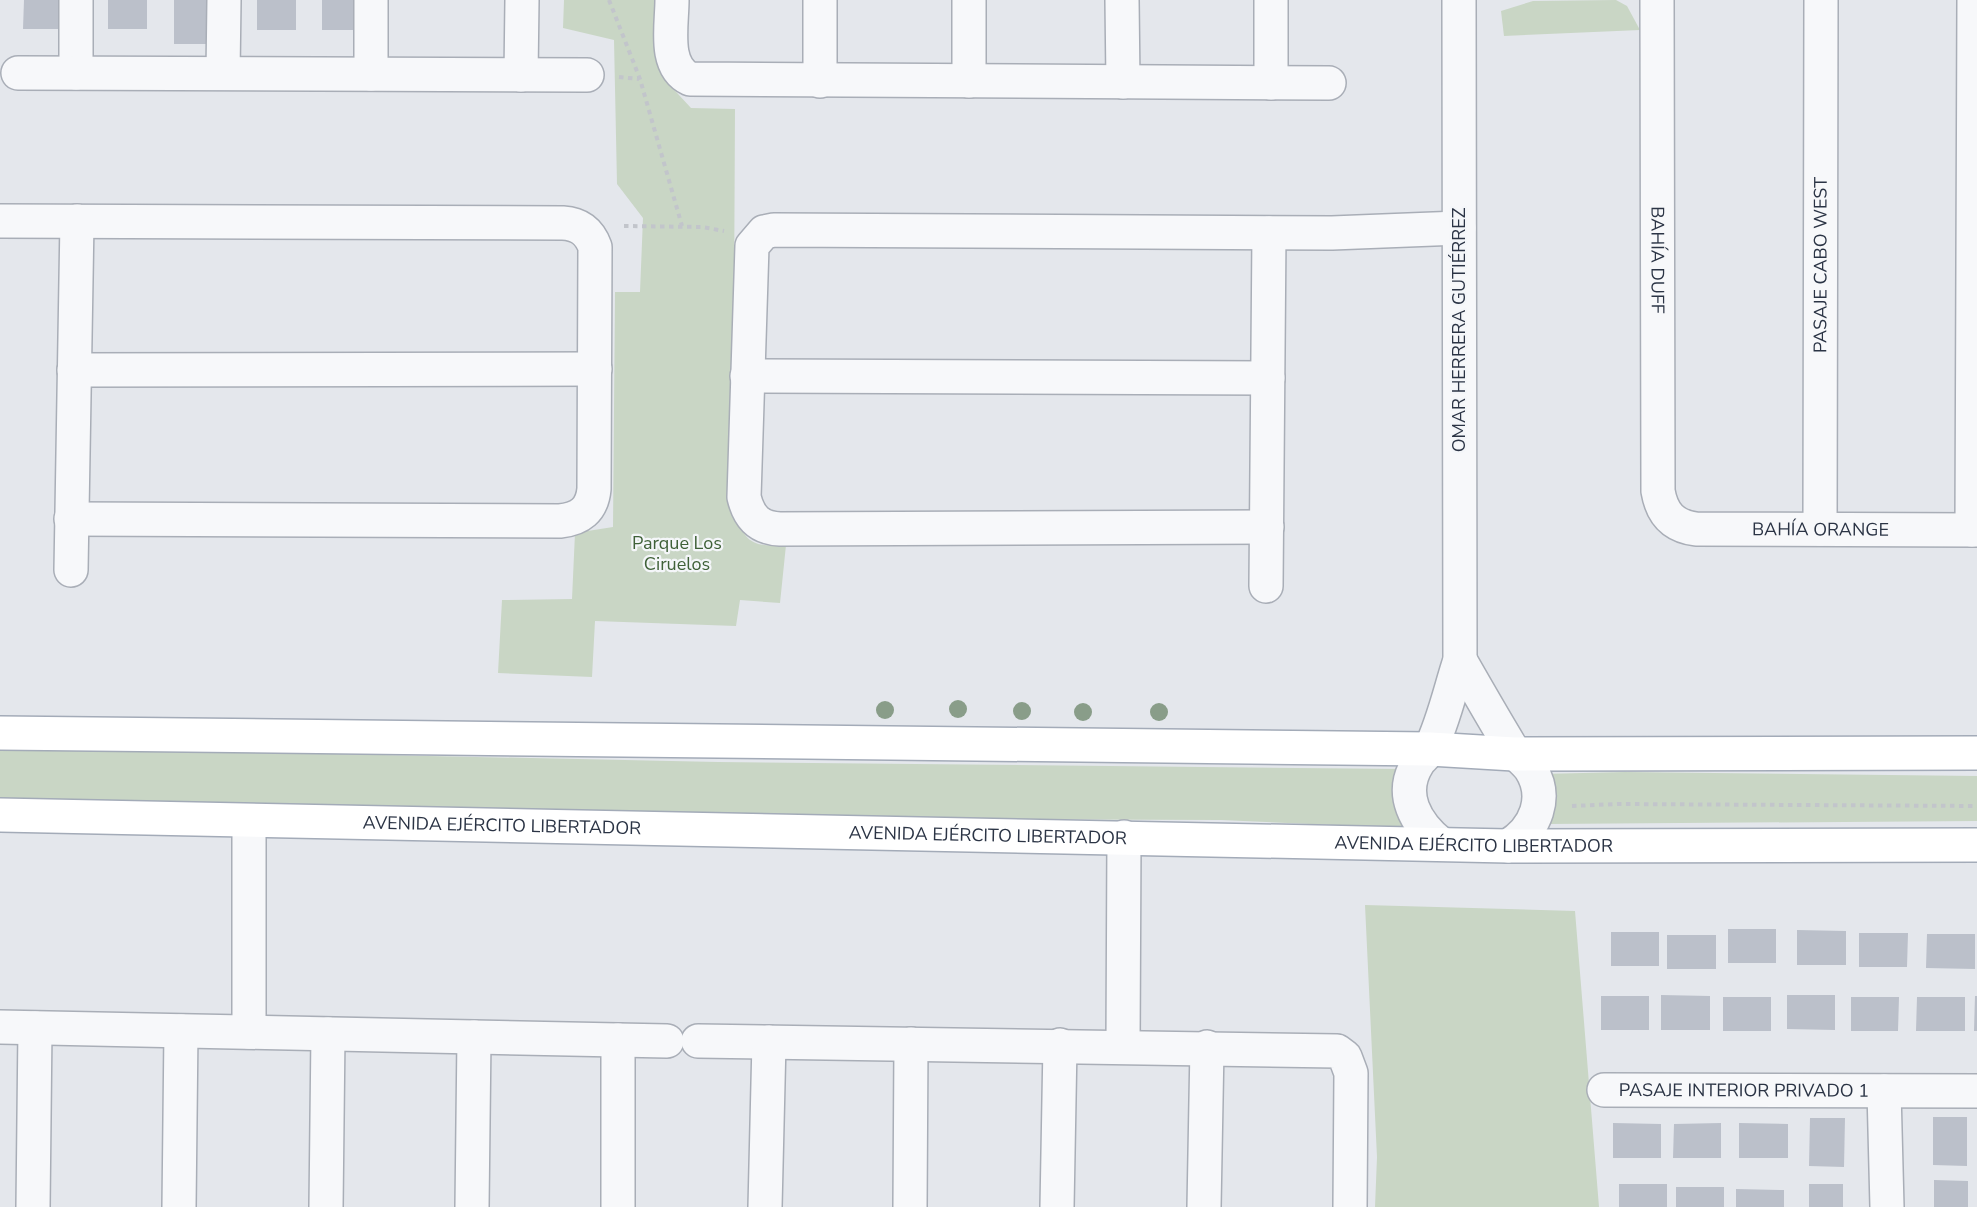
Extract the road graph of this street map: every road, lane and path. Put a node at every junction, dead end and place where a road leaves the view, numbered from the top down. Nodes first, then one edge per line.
1 (76, 0) edge
2 (224, 0) edge
3 (371, 0) edge
4 (522, 0) edge
5 (609, 0) edge
6 (672, 0) edge
7 (820, 0) edge
8 (969, 0) edge
9 (1122, 0) edge
10 (1271, 0) edge
11 (1459, 0) edge
12 (1657, 0) edge
13 (1821, 0) edge
14 (1974, 0) edge
15 (18, 73) dead end
16 (76, 73) junction
17 (224, 73) junction
18 (371, 74) junction
19 (521, 75) junction
20 (586, 75) dead end
21 (820, 81) junction
22 (969, 81) junction
23 (1123, 82) junction
24 (1271, 83) junction
25 (1329, 83) dead end
26 (0, 221) edge
27 (77, 221) junction
28 (682, 226) junction
29 (1459, 228) junction
30 (587, 232) junction
31 (1269, 233) junction
32 (757, 238) junction
33 (595, 369) junction
34 (74, 370) junction
35 (747, 376) junction
36 (1268, 378) junction
37 (1668, 517) joint
38 (71, 519) junction
39 (1267, 527) junction
40 (1820, 530) junction
41 (1974, 530) edge
42 (71, 570) dead end
43 (1266, 586) dead end
44 (1460, 660) junction
45 (0, 733) edge
46 (1430, 749) junction
47 (1977, 753) edge
48 (1515, 754) junction
49 (0, 815) edge
50 (249, 822) junction
51 (1124, 837) junction
52 (1441, 844) junction
53 (1977, 845) edge
54 (1508, 846) junction
55 (0, 1027) edge
56 (35, 1028) junction
57 (181, 1031) junction
58 (249, 1032) junction
59 (328, 1034) junction
60 (474, 1036) junction
61 (618, 1040) junction
62 (769, 1042) junction
63 (911, 1044) junction
64 (1060, 1045) junction
65 (1123, 1046) junction
66 (1207, 1047) junction
67 (1604, 1090) dead end
68 (1884, 1091) junction
69 (1977, 1091) edge
70 (33, 1207) edge
71 (179, 1207) edge
72 (326, 1207) edge
73 (472, 1207) edge
74 (618, 1207) edge
75 (765, 1207) edge
76 (910, 1207) edge
77 (1057, 1207) edge
78 (1204, 1207) edge
79 (1350, 1207) edge
80 (1887, 1207) edge

1 - 16 street
2 - 17 street
3 - 18 street
4 - 19 street
5 - 28 path
6 - 21 street
7 - 21 street
8 - 22 street
9 - 23 street
10 - 24 street
11 - 29 street, OMAR HERRERA GUTIÉRREZ
12 - 37 street, BAHÍA DUFF
13 - 40 street, PASAJE CABO WEST
14 - 41 street
15 - 16 street
16 - 17 street
17 - 18 street
18 - 19 street
19 - 20 street
21 - 22 street
22 - 23 street
23 - 24 street
24 - 25 street
26 - 27 street
27 - 30 street
27 - 34 street
28 - 30 path
28 - 32 path
29 - 31 street
29 - 44 street, OMAR HERRERA GUTIÉRREZ
30 - 33 street
31 - 32 street
31 - 36 street
32 - 35 street
33 - 34 street
33 - 38 street
34 - 38 street
35 - 36 street
35 - 39 street
36 - 39 street
37 - 40 street, BAHÍA ORANGE
38 - 42 street
39 - 43 street
40 - 41 street, BAHÍA ORANGE
44 - 46 street, OMAR HERRERA GUTIÉRREZ
44 - 48 street
45 - 46 main road
46 - 48 main road
46 - 52 street, OMAR HERRERA GUTIÉRREZ
47 - 48 main road
48 - 54 street
49 - 50 main road, AVENIDA EJÉRCITO LIBERTADOR
50 - 51 main road, AVENIDA EJÉRCITO LIBERTADOR
50 - 58 street
51 - 52 main road, AVENIDA EJÉRCITO LIBERTADOR
51 - 65 street
52 - 54 main road, AVENIDA EJÉRCITO LIBERTADOR
53 - 54 main road, AVENIDA EJÉRCITO LIBERTADOR
55 - 56 street
56 - 57 street
56 - 70 street
57 - 58 street
57 - 71 street
58 - 59 street
59 - 60 street
59 - 72 street
60 - 61 street
60 - 73 street
61 - 62 street
61 - 74 street
62 - 63 street
62 - 75 street
63 - 64 street
63 - 76 street
64 - 65 street
64 - 77 street
65 - 66 street
66 - 78 street
66 - 79 street
67 - 68 street, PASAJE INTERIOR PRIVADO 1
68 - 69 street, PASAJE INTERIOR PRIVADO 1
68 - 80 street, PASAJE INTERIOR PRIVADO 1

